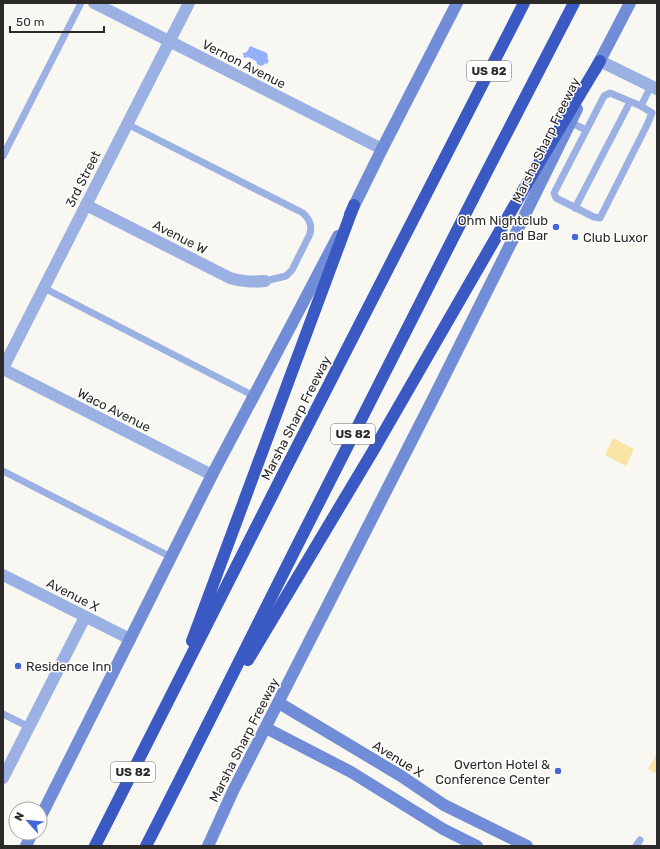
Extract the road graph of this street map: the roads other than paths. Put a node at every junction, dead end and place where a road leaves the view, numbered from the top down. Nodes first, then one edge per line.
1 (81, 3) edge
2 (94, 3) edge
3 (189, 3) edge
4 (457, 3) edge
5 (524, 3) edge
6 (574, 3) edge
7 (630, 3) edge
8 (169, 41) junction
9 (600, 60) junction
10 (654, 88) edge
11 (630, 102) junction
12 (641, 106) junction
13 (570, 122) junction
14 (128, 124) junction
15 (586, 130) junction
16 (382, 149) junction
17 (3, 156) edge
18 (86, 205) junction
19 (354, 205) junction
20 (576, 208) junction
21 (265, 281) joint
22 (44, 288) junction
23 (3, 369) edge
24 (254, 396) junction
25 (3, 471) edge
26 (212, 475) junction
27 (171, 557) junction
28 (3, 575) edge
29 (86, 617) junction
30 (130, 639) junction
31 (170, 698) junction
32 (278, 703) junction
33 (3, 714) edge
34 (29, 727) junction
35 (266, 728) junction
36 (203, 736) junction
37 (3, 778) edge
38 (48, 802) edge
39 (95, 846) edge
40 (146, 846) edge
41 (208, 846) edge
42 (477, 846) edge
43 (527, 846) edge

1 - 17 lane
2 - 8 street, Vernon Avenue
3 - 8 street, 3rd Street
4 - 16 main road
5 - 31 highway, Marsha Sharp Freeway / US 82
6 - 36 highway, US 82
7 - 9 main road, Marsha Sharp Freeway
8 - 14 street, 3rd Street
8 - 16 street, Vernon Avenue
9 - 10 street
9 - 13 main road, Marsha Sharp Freeway
9 - 36 highway
10 - 12 lane
11 - 12 lane
11 - 15 lane
11 - 20 lane
12 - 20 lane
13 - 15 lane
13 - 32 main road, Marsha Sharp Freeway
14 - 18 street, 3rd Street
14 - 21 lane
15 - 20 lane
16 - 19 main road
18 - 21 street, Avenue W
18 - 22 street, 3rd Street
19 - 24 main road
19 - 31 highway
22 - 23 street, 3rd Street
22 - 24 lane
23 - 26 street, Waco Avenue
24 - 26 main road
25 - 27 lane
26 - 27 main road
27 - 30 main road
28 - 29 street, Avenue X
29 - 30 street, Avenue X
29 - 34 street
30 - 38 main road
31 - 39 highway, Marsha Sharp Freeway / US 82
32 - 35 main road, Marsha Sharp Freeway
32 - 43 main road, Avenue X
33 - 34 lane
34 - 37 street
35 - 41 main road, Marsha Sharp Freeway
35 - 42 main road
36 - 40 highway, US 82

